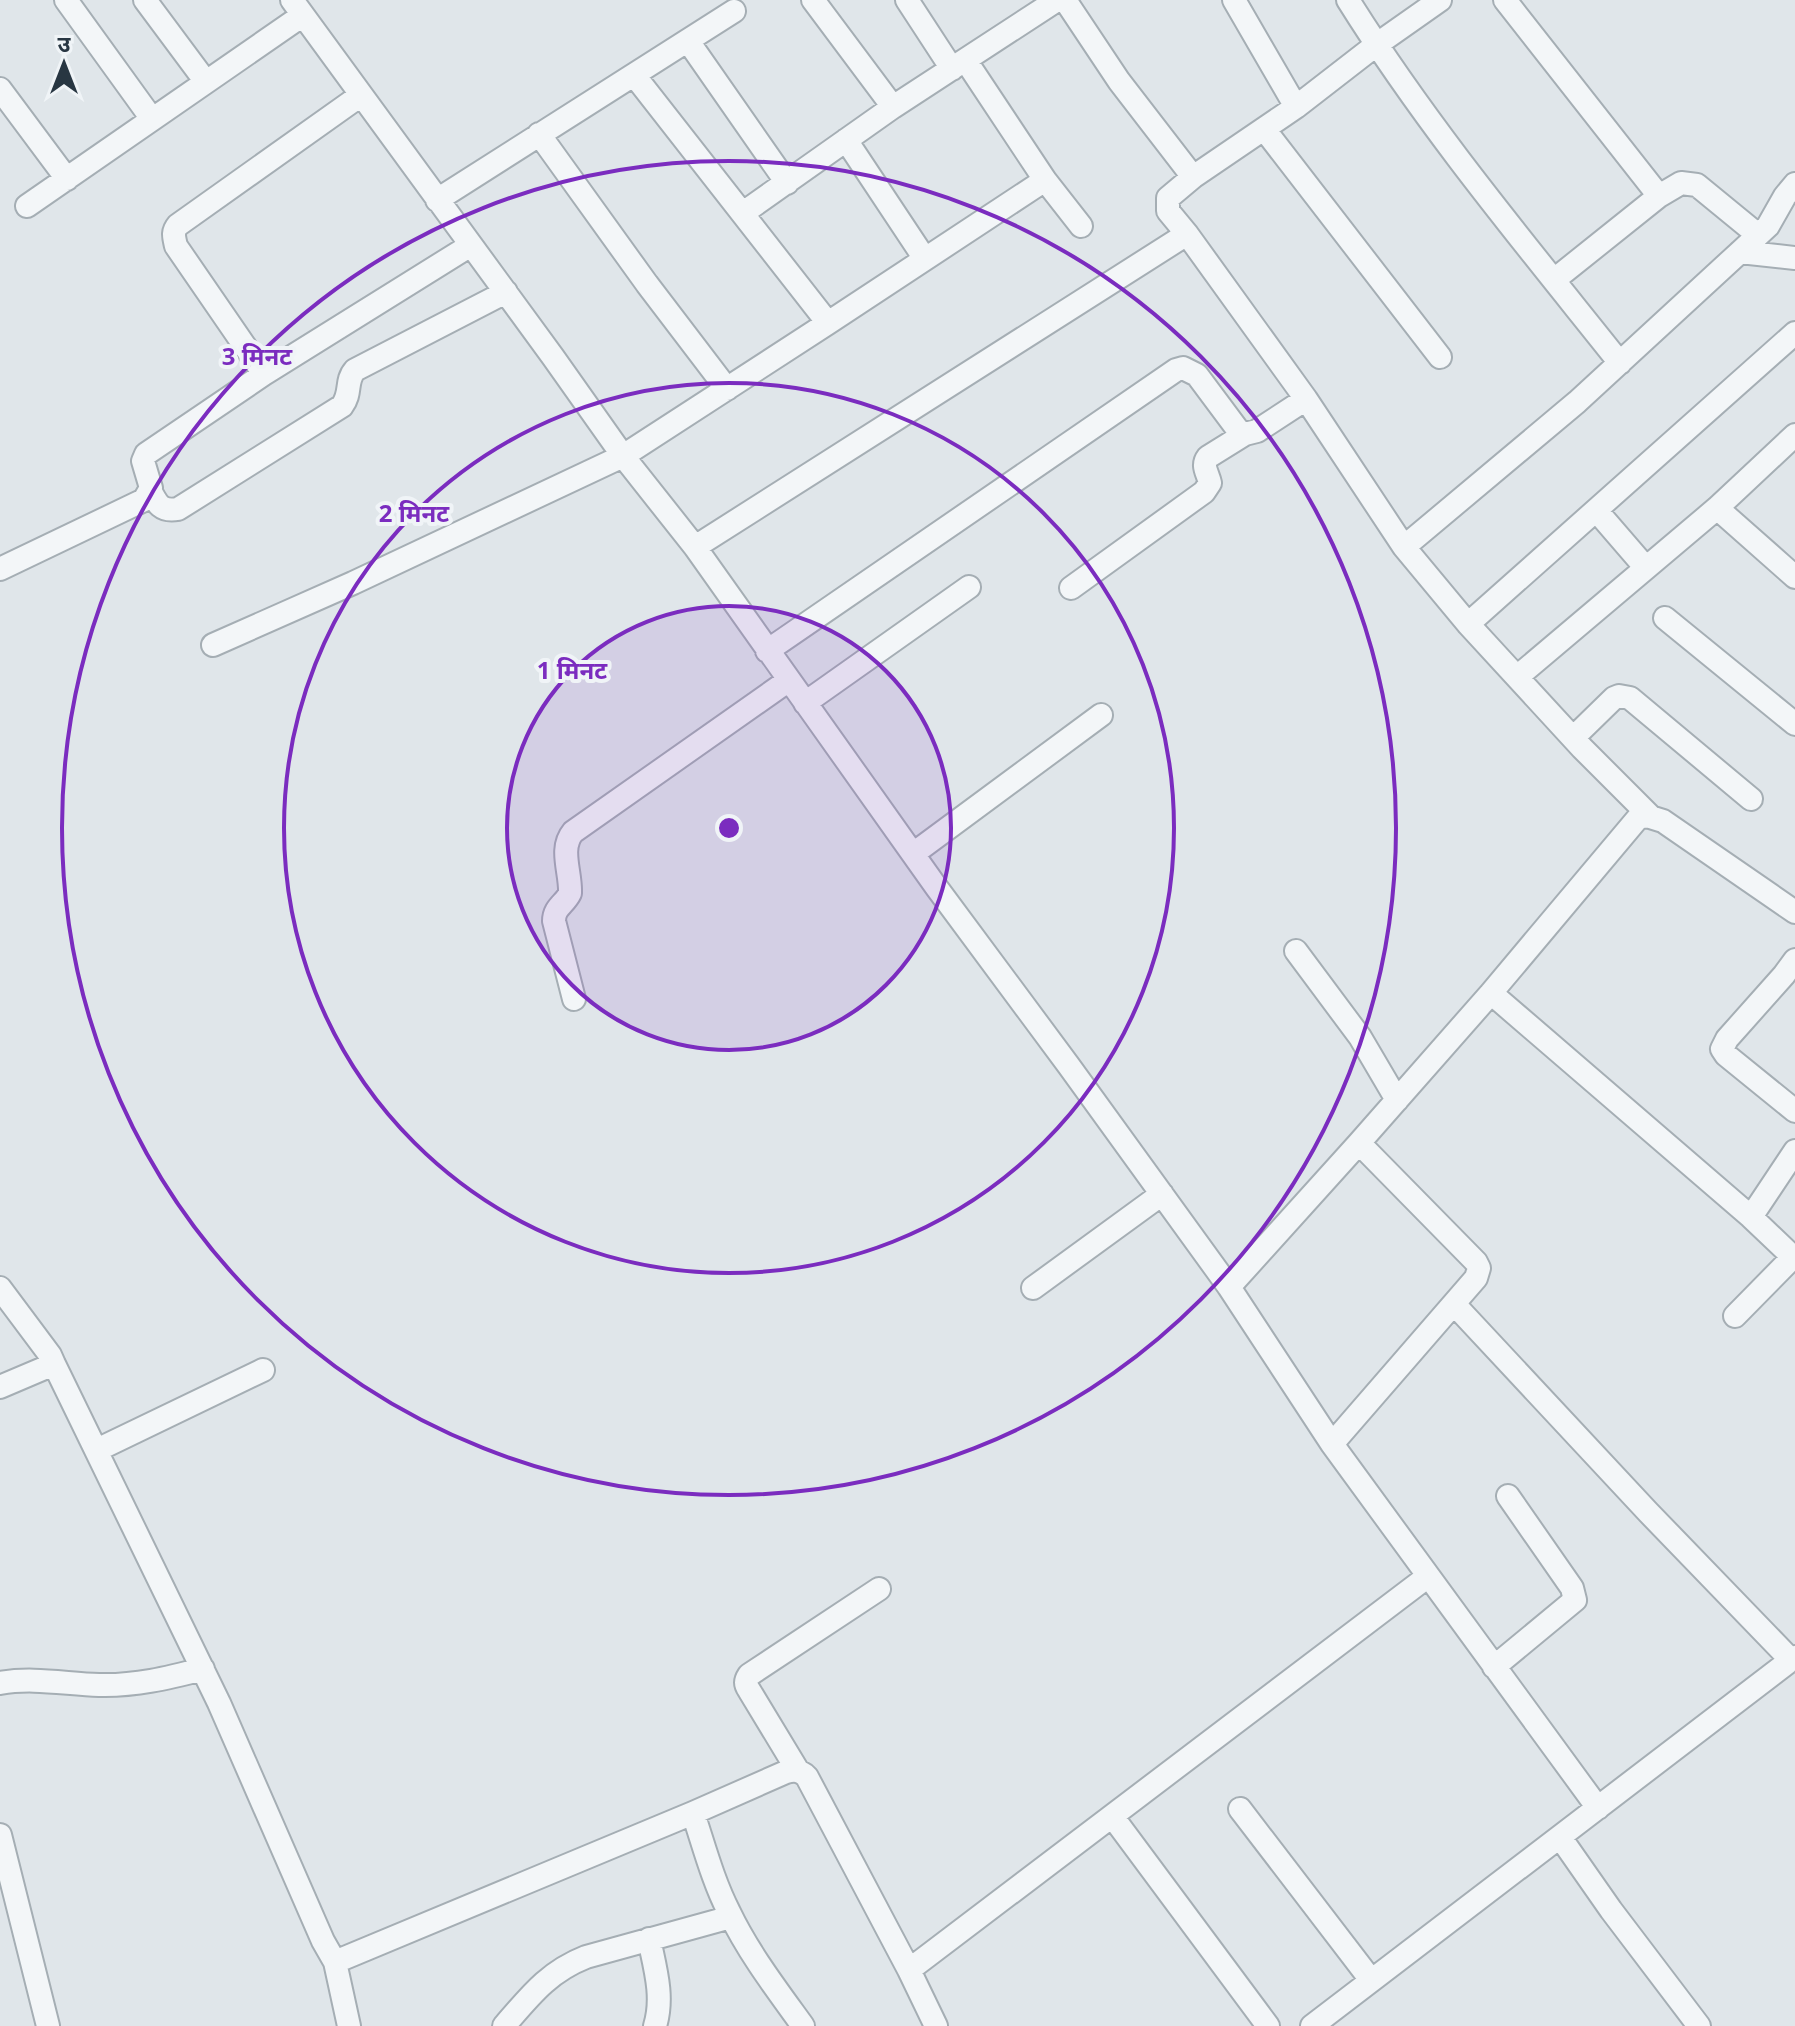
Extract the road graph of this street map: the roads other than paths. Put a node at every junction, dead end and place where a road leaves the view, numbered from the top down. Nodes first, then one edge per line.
1 (66, 0) edge
2 (145, 0) edge
3 (813, 0) edge
4 (907, 0) edge
5 (1057, 0) edge
6 (1065, 0) edge
7 (1234, 0) edge
8 (1348, 0) edge
9 (1440, 0) edge
10 (1505, 0) edge
11 (298, 7) edge
12 (734, 11) dead end
13 (688, 41) junction
14 (1376, 45) junction
15 (959, 65) junction
16 (634, 75) junction
17 (206, 82) junction
18 (0, 89) edge
19 (361, 95) junction
20 (893, 107) junction
21 (1296, 107) junction
22 (152, 119) junction
23 (1264, 129) junction
24 (539, 134) junction
25 (846, 140) junction
26 (1193, 177) junction
27 (67, 179) junction
28 (1045, 180) junction
29 (787, 183) junction
30 (1795, 184) edge
31 (1659, 196) junction
32 (437, 200) junction
33 (27, 206) dead end
34 (743, 213) junction
35 (1081, 226) dead end
36 (1187, 234) junction
37 (1758, 235) junction
38 (471, 245) junction
39 (1740, 252) junction
40 (1795, 258) edge
41 (925, 259) junction
42 (1554, 280) junction
43 (506, 292) junction
44 (828, 323) junction
45 (1795, 333) edge
46 (1440, 357) dead end
47 (1620, 363) junction
48 (264, 374) junction
49 (727, 389) junction
50 (1306, 399) junction
51 (1245, 434) junction
52 (1795, 435) edge
53 (623, 456) junction
54 (150, 490) junction
55 (1717, 508) junction
56 (1596, 510) junction
57 (695, 547) junction
58 (1404, 547) junction
59 (1646, 568) junction
60 (0, 569) edge
61 (1795, 577) edge
62 (969, 587) dead end
63 (1071, 588) dead end
64 (1665, 618) dead end
65 (1468, 624) junction
66 (213, 645) dead end
67 (767, 651) junction
68 (1517, 677) junction
69 (789, 680) junction
70 (805, 703) junction
71 (1101, 715) dead end
72 (1795, 724) edge
73 (1573, 738) junction
74 (1751, 799) dead end
75 (1651, 817) junction
76 (913, 854) junction
77 (1795, 912) edge
78 (1296, 951) dead end
79 (1791, 973) edge
80 (1491, 993) junction
81 (574, 999) dead end
82 (1397, 1100) junction
83 (1795, 1111) edge
84 (1359, 1143) junction
85 (1795, 1151) edge
86 (1162, 1194) junction
87 (1751, 1217) junction
88 (1794, 1258) edge
89 (1229, 1287) junction
90 (0, 1288) edge
91 (1033, 1288) dead end
92 (1454, 1304) junction
93 (1735, 1316) dead end
94 (54, 1364) junction
95 (263, 1370) dead end
96 (0, 1387) edge
97 (1332, 1444) junction
98 (97, 1450) junction
99 (1508, 1496) dead end
100 (1427, 1577) junction
101 (879, 1589) dead end
102 (1793, 1659) edge
103 (1494, 1667) junction
104 (203, 1669) junction
105 (0, 1683) edge
106 (798, 1771) junction
107 (1598, 1808) junction
108 (1240, 1809) dead end
109 (693, 1813) junction
110 (1112, 1816) junction
111 (0, 1835) edge
112 (1560, 1837) junction
113 (731, 1917) junction
114 (649, 1939) junction
115 (335, 1962) junction
116 (909, 1970) junction
117 (1371, 1980) junction
118 (48, 2026) edge
119 (349, 2026) edge
120 (504, 2026) edge
121 (655, 2026) edge
122 (803, 2026) edge
123 (936, 2026) edge
124 (1268, 2026) edge
125 (1312, 2026) edge
126 (1699, 2026) edge

1 - 22 street
2 - 17 street
3 - 20 street
4 - 15 street
5 - 15 street
6 - 26 street
7 - 21 street
8 - 14 street
9 - 14 street
10 - 31 street
11 - 17 street
11 - 19 street
12 - 13 street
13 - 16 street
13 - 29 street
14 - 21 street
14 - 42 street
15 - 20 street
15 - 28 street
16 - 24 street
16 - 34 street
17 - 22 street
18 - 27 street
19 - 32 street
19 - 48 street
20 - 25 street
21 - 23 street
22 - 27 street
23 - 26 street
23 - 46 street
24 - 32 street
24 - 49 street
25 - 29 street
25 - 41 street
26 - 36 street
27 - 33 street
28 - 35 street
28 - 41 street
29 - 34 street
30 - 37 street
31 - 37 street
31 - 42 street
32 - 38 street
34 - 44 street
36 - 50 street
36 - 57 street
37 - 39 street
38 - 43 street
38 - 48 street
39 - 40 street
39 - 47 street
41 - 44 street
42 - 47 street
43 - 53 street
43 - 54 street
44 - 49 street
45 - 56 street
47 - 58 street
48 - 54 street
49 - 53 street
50 - 51 street
50 - 58 street
51 - 63 street
51 - 67 street
52 - 55 street
53 - 57 street
53 - 66 street
54 - 60 street
55 - 59 street
55 - 61 street
56 - 59 street
56 - 65 street
57 - 67 street
58 - 65 street
59 - 68 street
62 - 70 street
64 - 72 street
65 - 68 street
67 - 69 street
68 - 73 street
69 - 70 street
69 - 81 street
70 - 76 street
71 - 76 street
73 - 74 street
73 - 75 street
75 - 77 street
75 - 80 street
76 - 86 street
78 - 82 street
79 - 83 street
80 - 82 street
80 - 87 street
82 - 84 street
84 - 89 street
84 - 92 street
85 - 87 street
86 - 89 street
86 - 91 street
87 - 88 street
88 - 93 street
89 - 97 street
90 - 94 street
92 - 97 street
92 - 102 street
94 - 96 street
94 - 98 street
95 - 98 street
97 - 100 street
98 - 104 street
99 - 103 street
100 - 103 street
100 - 110 street
101 - 106 street
102 - 107 street
103 - 107 street
104 - 105 street
104 - 115 street
106 - 109 street
106 - 116 street
107 - 112 street
108 - 117 street
109 - 113 street
109 - 115 street
110 - 116 street
110 - 124 street
111 - 118 street
112 - 117 street
112 - 126 street
113 - 114 street
113 - 122 street
114 - 120 street
114 - 121 street
115 - 119 street
116 - 123 street
117 - 125 street

